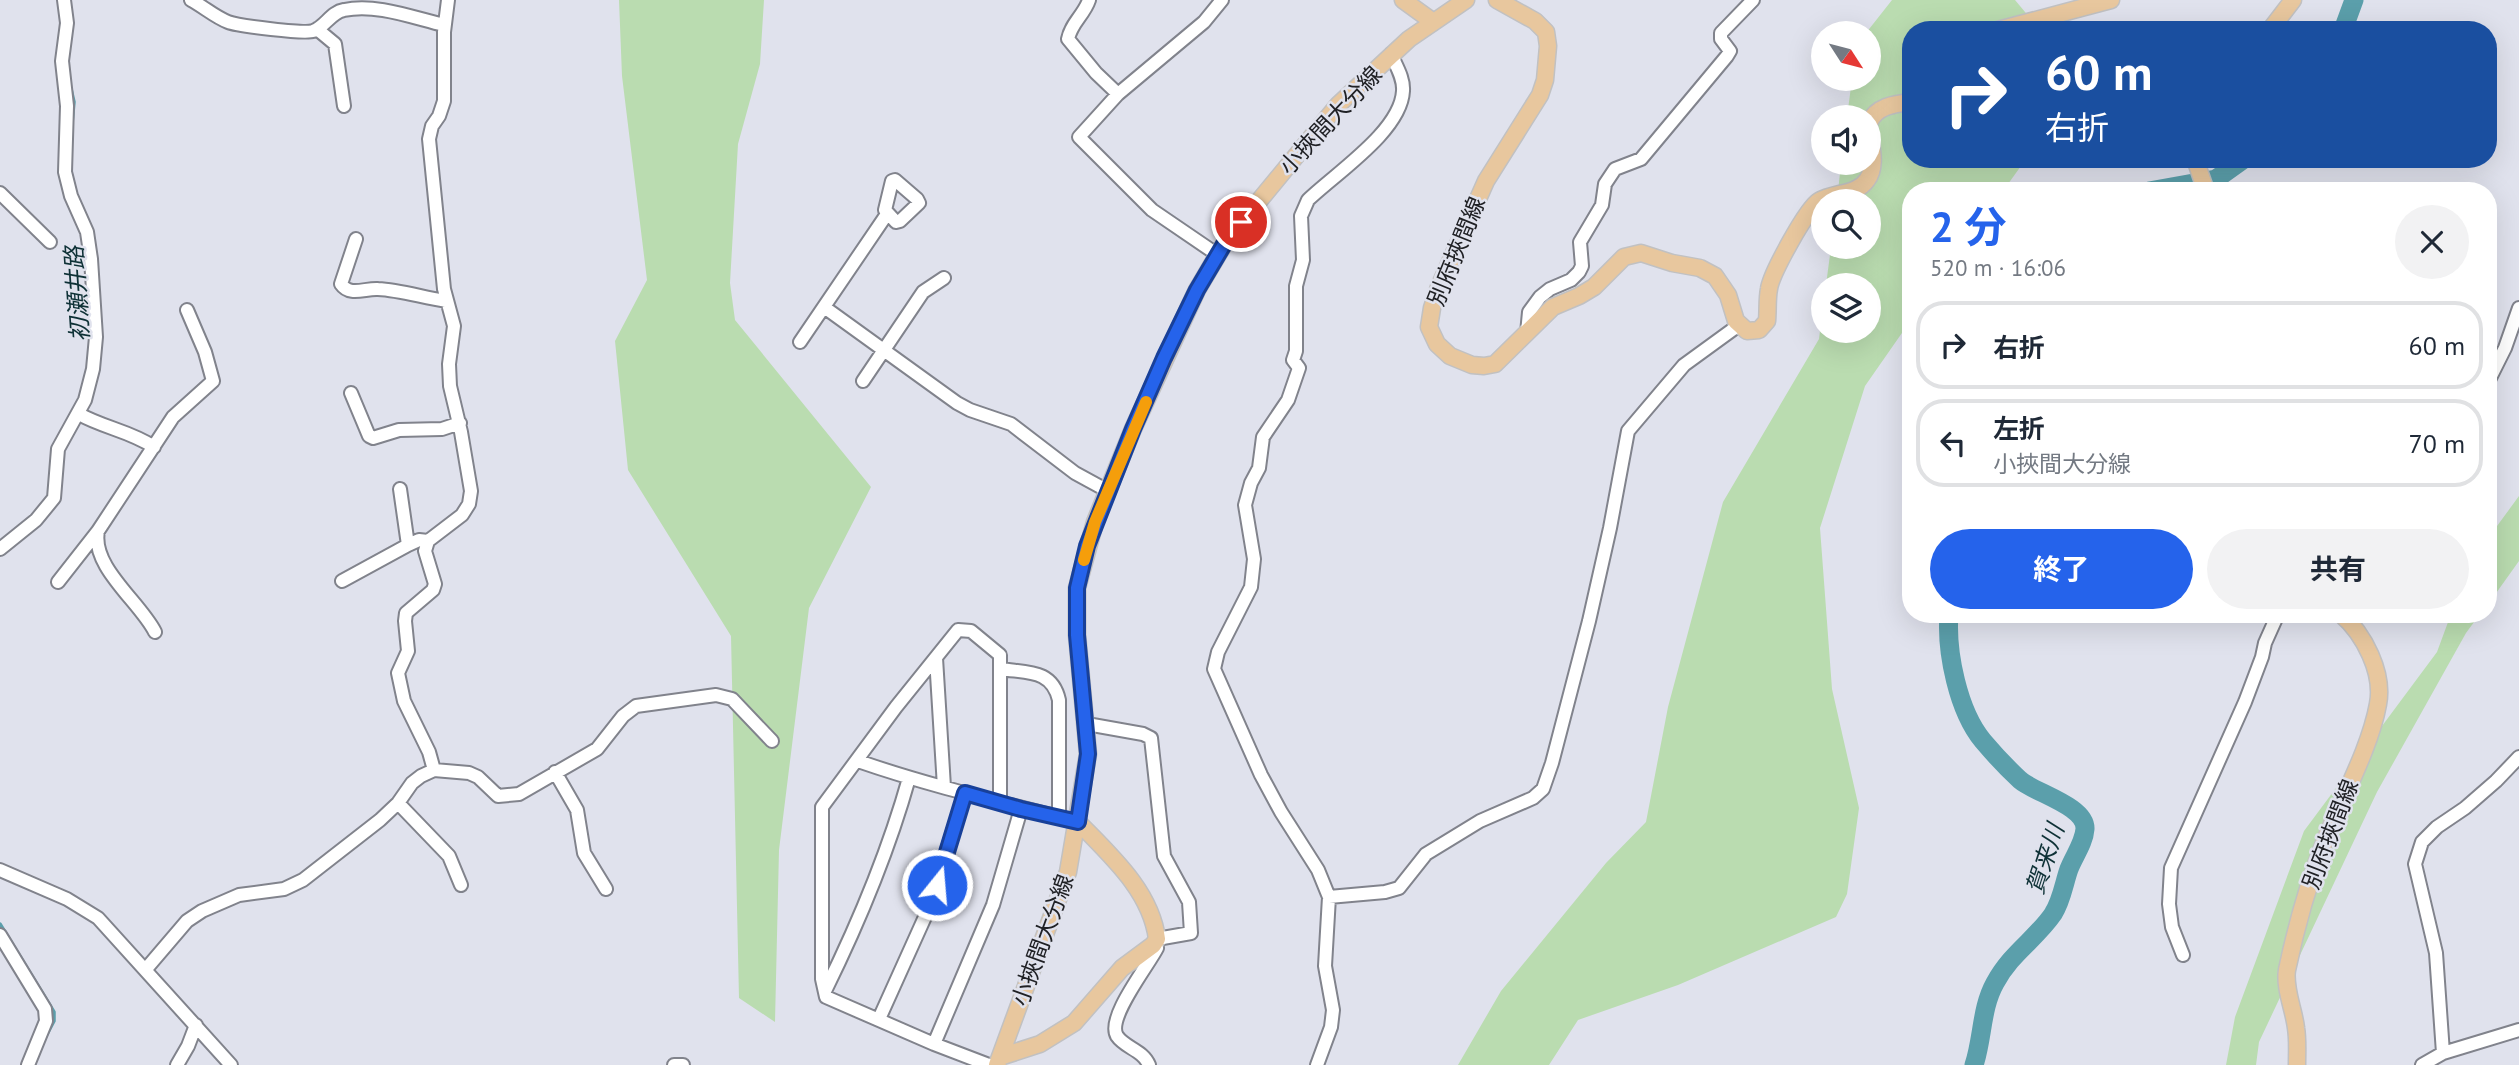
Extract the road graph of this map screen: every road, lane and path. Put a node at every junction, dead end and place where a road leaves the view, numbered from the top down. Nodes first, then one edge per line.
1 (64, 0) edge
2 (191, 0) edge
3 (448, 0) edge
4 (1089, 0) edge
5 (1222, 0) edge
6 (1403, 0) edge
7 (1466, 0) edge
8 (1497, 0) edge
9 (1753, 0) edge
10 (2111, 0) edge
11 (2293, 0) edge
12 (1432, 21) junction
13 (2032, 21) edge
14 (2277, 21) edge
15 (444, 25) junction
16 (317, 29) junction
17 (1391, 54) junction
18 (1118, 94) junction
19 (1902, 104) edge
20 (344, 106) dead end
21 (1881, 109) edge
22 (1868, 175) edge
23 (0, 193) edge
24 (887, 214) dead end
25 (356, 239) dead end
26 (50, 242) dead end
27 (1218, 255) junction
28 (944, 278) dead end
29 (447, 301) junction
30 (824, 307) junction
31 (2519, 308) edge
32 (187, 310) dead end
33 (1739, 326) junction
34 (1527, 332) junction
35 (800, 342) dead end
36 (884, 351) junction
37 (2497, 364) edge
38 (863, 381) dead end
39 (351, 393) dead end
40 (79, 414) junction
41 (460, 423) junction
42 (154, 447) junction
43 (400, 489) dead end
44 (1108, 491) junction
45 (98, 531) junction
46 (428, 541) junction
47 (408, 545) junction
48 (0, 549) edge
49 (342, 581) dead end
50 (58, 582) dead end
51 (2274, 623) edge
52 (2350, 623) edge
53 (155, 632) dead end
54 (936, 658) junction
55 (1000, 669) junction
56 (1087, 724) junction
57 (772, 741) dead end
58 (2519, 757) edge
59 (858, 761) junction
60 (433, 770) junction
61 (555, 772) junction
62 (909, 778) junction
63 (944, 788) junction
64 (965, 793) junction
65 (398, 803) junction
66 (1000, 803) junction
67 (1021, 809) junction
68 (1059, 817) junction
69 (1078, 822) junction
70 (0, 870) edge
71 (461, 885) dead end
72 (606, 889) dead end
73 (1329, 897) junction
74 (0, 935) edge
75 (1155, 942) junction
76 (2183, 955) dead end
77 (146, 969) junction
78 (825, 991) junction
79 (879, 1019) junction
80 (196, 1025) junction
81 (2519, 1030) edge
82 (934, 1044) junction
83 (2444, 1053) junction
84 (995, 1062) edge
85 (28, 1065) edge
86 (177, 1065) edge
87 (231, 1065) edge
88 (674, 1065) edge
89 (683, 1065) edge
90 (1149, 1065) edge
91 (1317, 1065) edge
92 (2297, 1065) edge
93 (2422, 1065) edge

1 - 40 street
2 - 16 street
3 - 15 street
4 - 18 street
5 - 18 street
6 - 12 main road
7 - 12 main road
8 - 34 main road, 別府挾間線
9 - 34 street
10 - 13 main road
11 - 14 main road
12 - 17 main road, 小挾間大分線
15 - 16 street
15 - 29 street
16 - 20 street
17 - 27 main road, 小挾間大分線
17 - 73 street
18 - 27 street
19 - 21 main road
22 - 33 main road
23 - 26 street
24 - 30 street
25 - 29 street
27 - 44 main road, 小挾間大分線
28 - 36 street
29 - 41 street
30 - 35 street
30 - 36 street
31 - 37 street
32 - 42 street
33 - 34 main road, 別府挾間線
33 - 73 street
36 - 38 street
36 - 44 street
39 - 41 street
40 - 42 street
40 - 48 street
41 - 46 street
42 - 45 street
43 - 47 street
44 - 56 main road, 小挾間大分線
45 - 50 street
45 - 53 street
46 - 47 street
46 - 60 street
47 - 49 street
51 - 76 street
52 - 92 main road, 別府挾間線
54 - 55 street
54 - 59 street
54 - 63 street
55 - 66 street
55 - 68 street
56 - 69 main road, 小挾間大分線
56 - 75 street
57 - 61 street
58 - 83 street
59 - 62 street
59 - 78 street
60 - 61 street
60 - 65 street
61 - 72 street
62 - 63 street
62 - 78 street
63 - 64 street
64 - 66 street
64 - 79 street
65 - 71 street
65 - 77 street
66 - 67 street
67 - 68 street
67 - 82 street
68 - 69 street
69 - 75 main road
69 - 84 main road, 小挾間大分線
70 - 77 street
73 - 91 street
74 - 85 street
75 - 84 main road, 小挾間大分線
75 - 90 street
77 - 80 street
78 - 79 street
79 - 82 street
80 - 86 street
80 - 87 street
81 - 83 street
82 - 84 street
83 - 93 street
88 - 89 street

